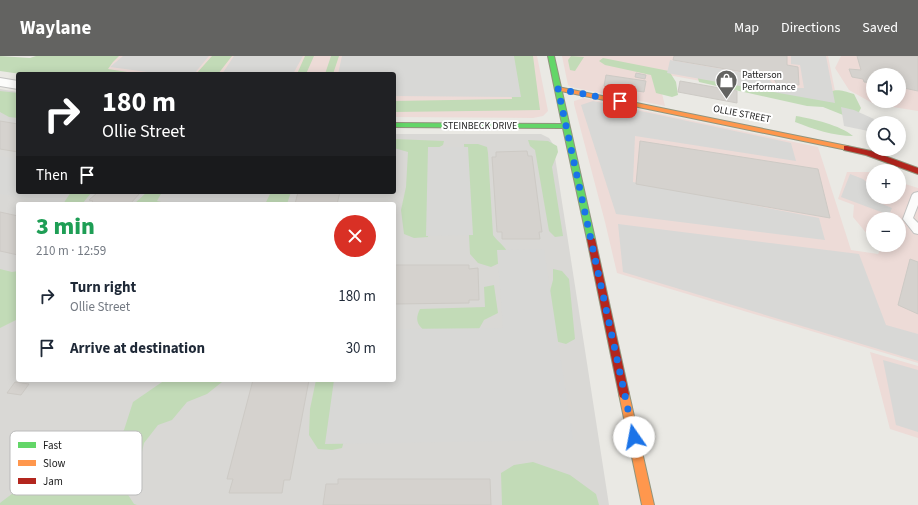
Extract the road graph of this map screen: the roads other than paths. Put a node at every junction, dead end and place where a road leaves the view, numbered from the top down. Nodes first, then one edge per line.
1 (551, 56) edge
2 (0, 82) edge
3 (16, 84) edge
4 (558, 89) junction
5 (396, 125) edge
6 (566, 126) junction
7 (918, 171) edge
8 (917, 195) edge
9 (918, 230) edge
10 (648, 505) edge

1 - 4 street
2 - 3 street
4 - 6 street
4 - 7 street, OLLIE STREET
5 - 6 street, STEINBECK DRIVE
6 - 10 street
8 - 9 lane

